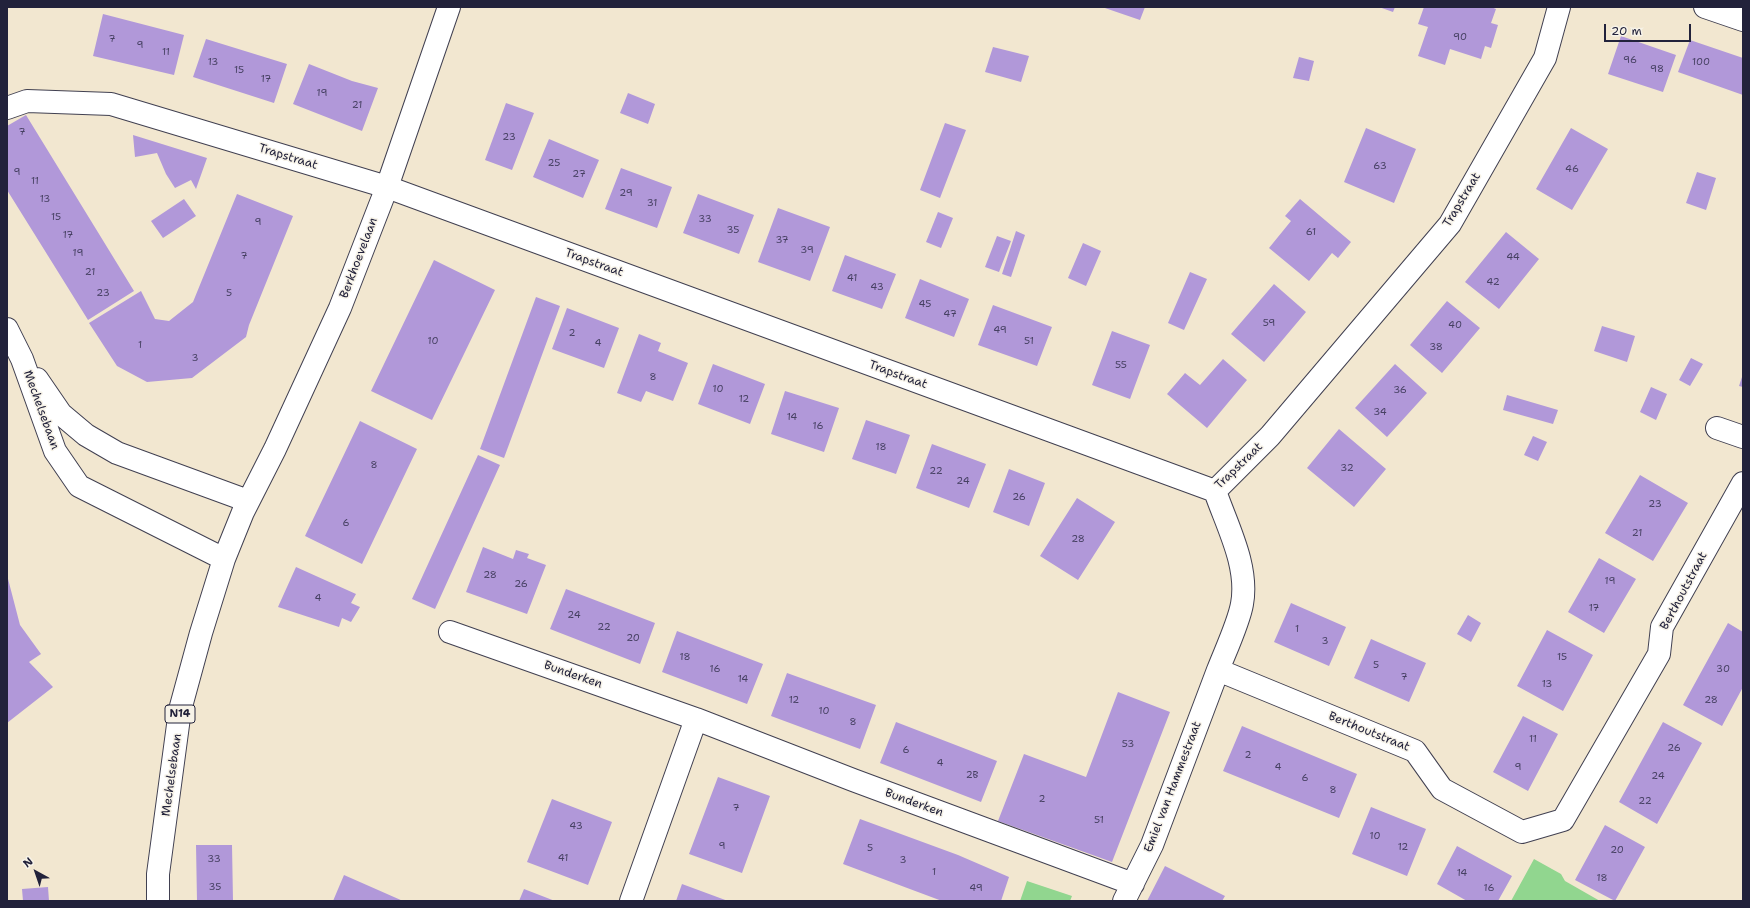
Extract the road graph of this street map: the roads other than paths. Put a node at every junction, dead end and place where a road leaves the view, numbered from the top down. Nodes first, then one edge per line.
1 (449, 7) edge
2 (1560, 7) edge
3 (1705, 7) edge
4 (1743, 20) edge
5 (7, 108) edge
6 (387, 187) junction
7 (7, 329) edge
8 (22, 359) junction
9 (1717, 428) dead end
10 (1743, 437) edge
11 (1743, 483) edge
12 (1215, 491) junction
13 (248, 501) junction
14 (224, 559) junction
15 (450, 632) dead end
16 (1218, 670) junction
17 (696, 719) junction
18 (1129, 893) edge
19 (158, 901) edge
20 (631, 901) edge

1 - 6 street, Berkhoevelaan
2 - 12 street, Trapstraat
3 - 4 street
5 - 6 street, Trapstraat
6 - 12 street, Trapstraat
6 - 13 street, Berkhoevelaan
7 - 8 street, Mechelsebaan
8 - 13 street, Mechelsebaan
8 - 14 street, Mechelsebaan
9 - 10 street
11 - 16 street, Berthoutstraat
12 - 16 street
13 - 14 street, Mechelsebaan / N14
14 - 19 street, Mechelsebaan / N14
15 - 17 street, Bunderken
16 - 18 street, Emiel van Hammestraat
17 - 18 street, Bunderken
17 - 20 street

